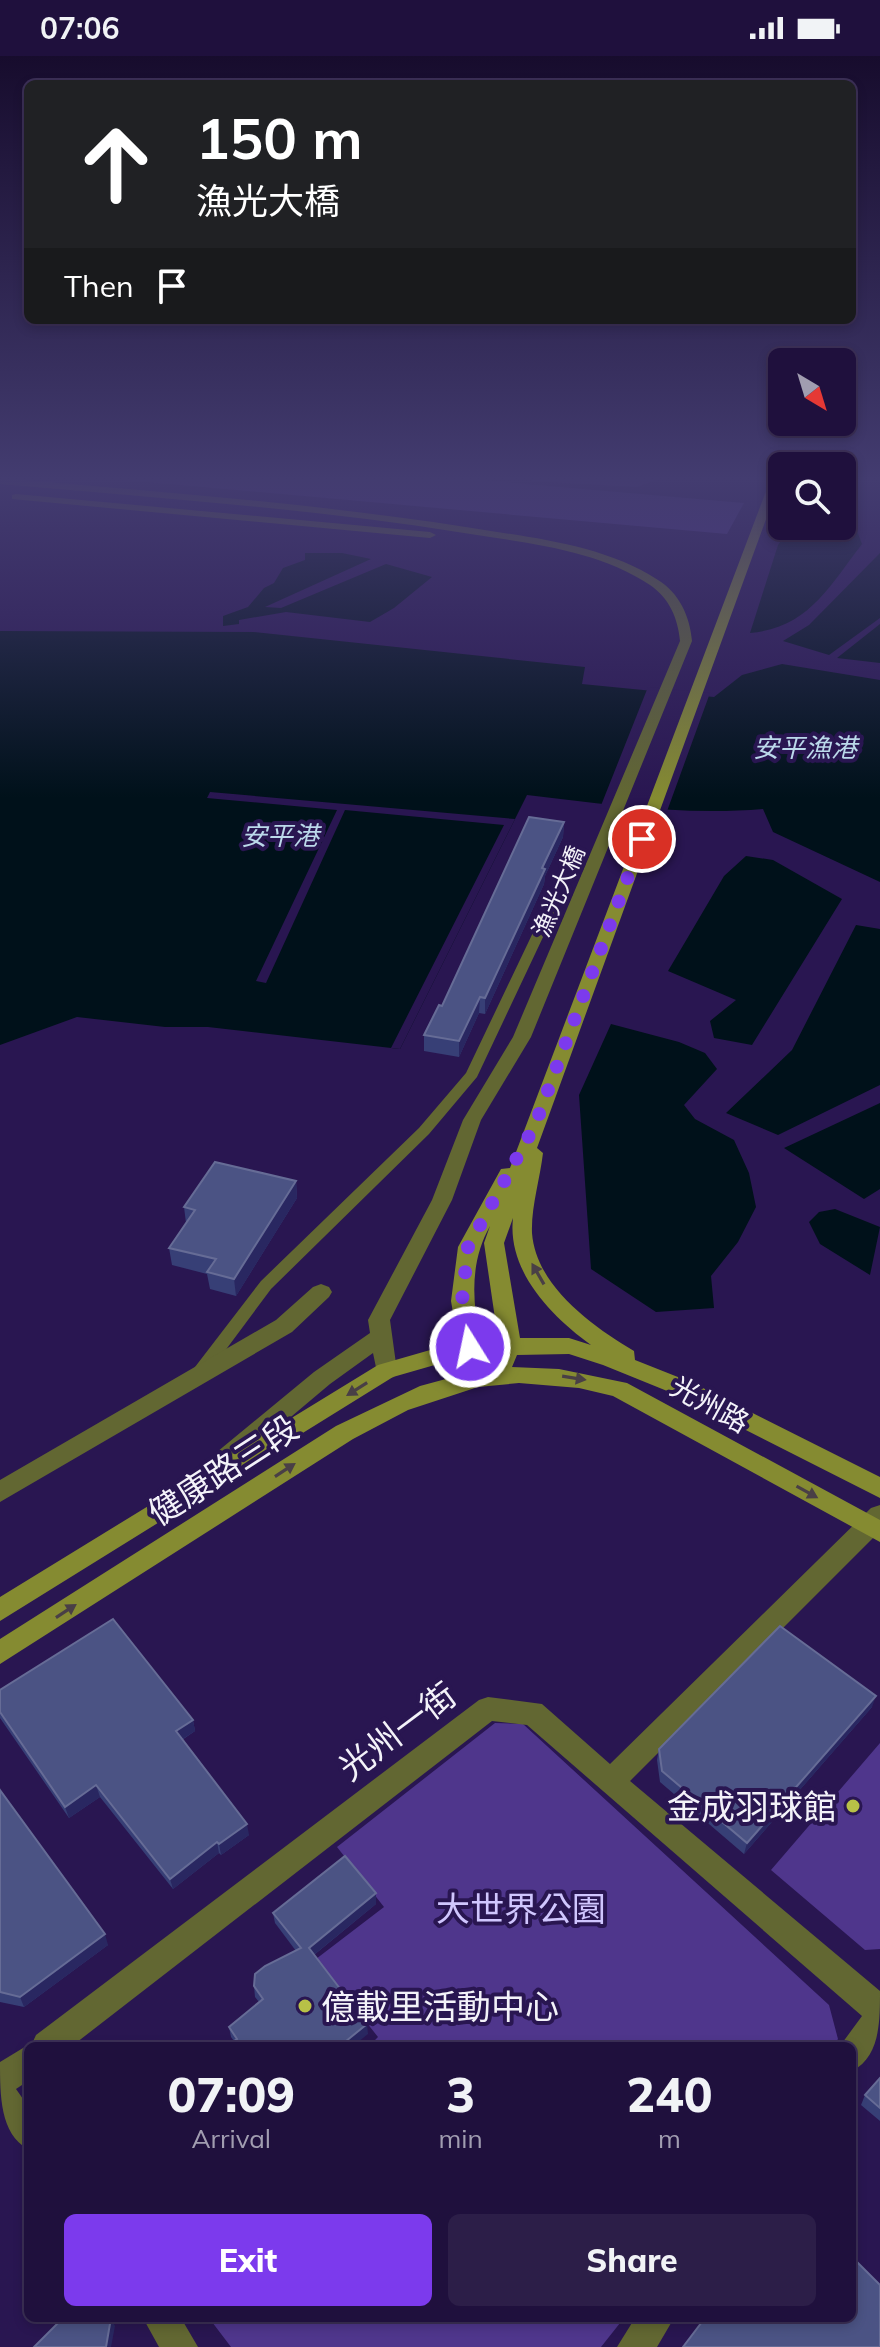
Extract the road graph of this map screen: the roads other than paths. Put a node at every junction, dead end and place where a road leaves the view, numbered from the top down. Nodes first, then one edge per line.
1 (657, 585) edge
2 (736, 585) edge
3 (555, 899) dead end
4 (535, 1125) junction
5 (321, 1292) dead end
6 (380, 1337) junction
7 (510, 1344) junction
8 (470, 1347) junction
9 (386, 1371) junction
10 (497, 1375) junction
11 (196, 1377) junction
12 (685, 1389) junction
13 (880, 1488) edge
14 (0, 1492) edge
15 (170, 1505) junction
16 (877, 1524) edge
17 (0, 1610) edge
18 (0, 1653) edge
19 (610, 1782) junction
20 (880, 2014) edge
21 (52, 2042) edge
22 (856, 2049) edge
23 (24, 2064) edge
24 (0, 2082) edge
25 (0, 2094) edge
26 (24, 2127) edge
27 (654, 2322) edge
28 (635, 2347) edge

1 - 6 street, 漁光大橋
2 - 4 street
3 - 11 lane
4 - 7 street
4 - 8 street
12 -> 4 street
5 - 11 street
6 - 9 street
6 - 15 street
7 - 8 street, 健康路三段
7 - 10 street
7 - 12 street, 光州路
8 - 9 street, 健康路三段
8 - 10 street
9 -> 15 street, 健康路三段
10 -> 16 street, 光州路
18 -> 10 street, 健康路三段
11 - 14 street
12 - 13 street, 光州路
15 - 17 street, 健康路三段
16 - 19 street
19 - 20 street, 光州一街
19 - 21 street, 光州一街
20 - 22 street
23 - 24 street
25 - 26 street
27 - 28 street

